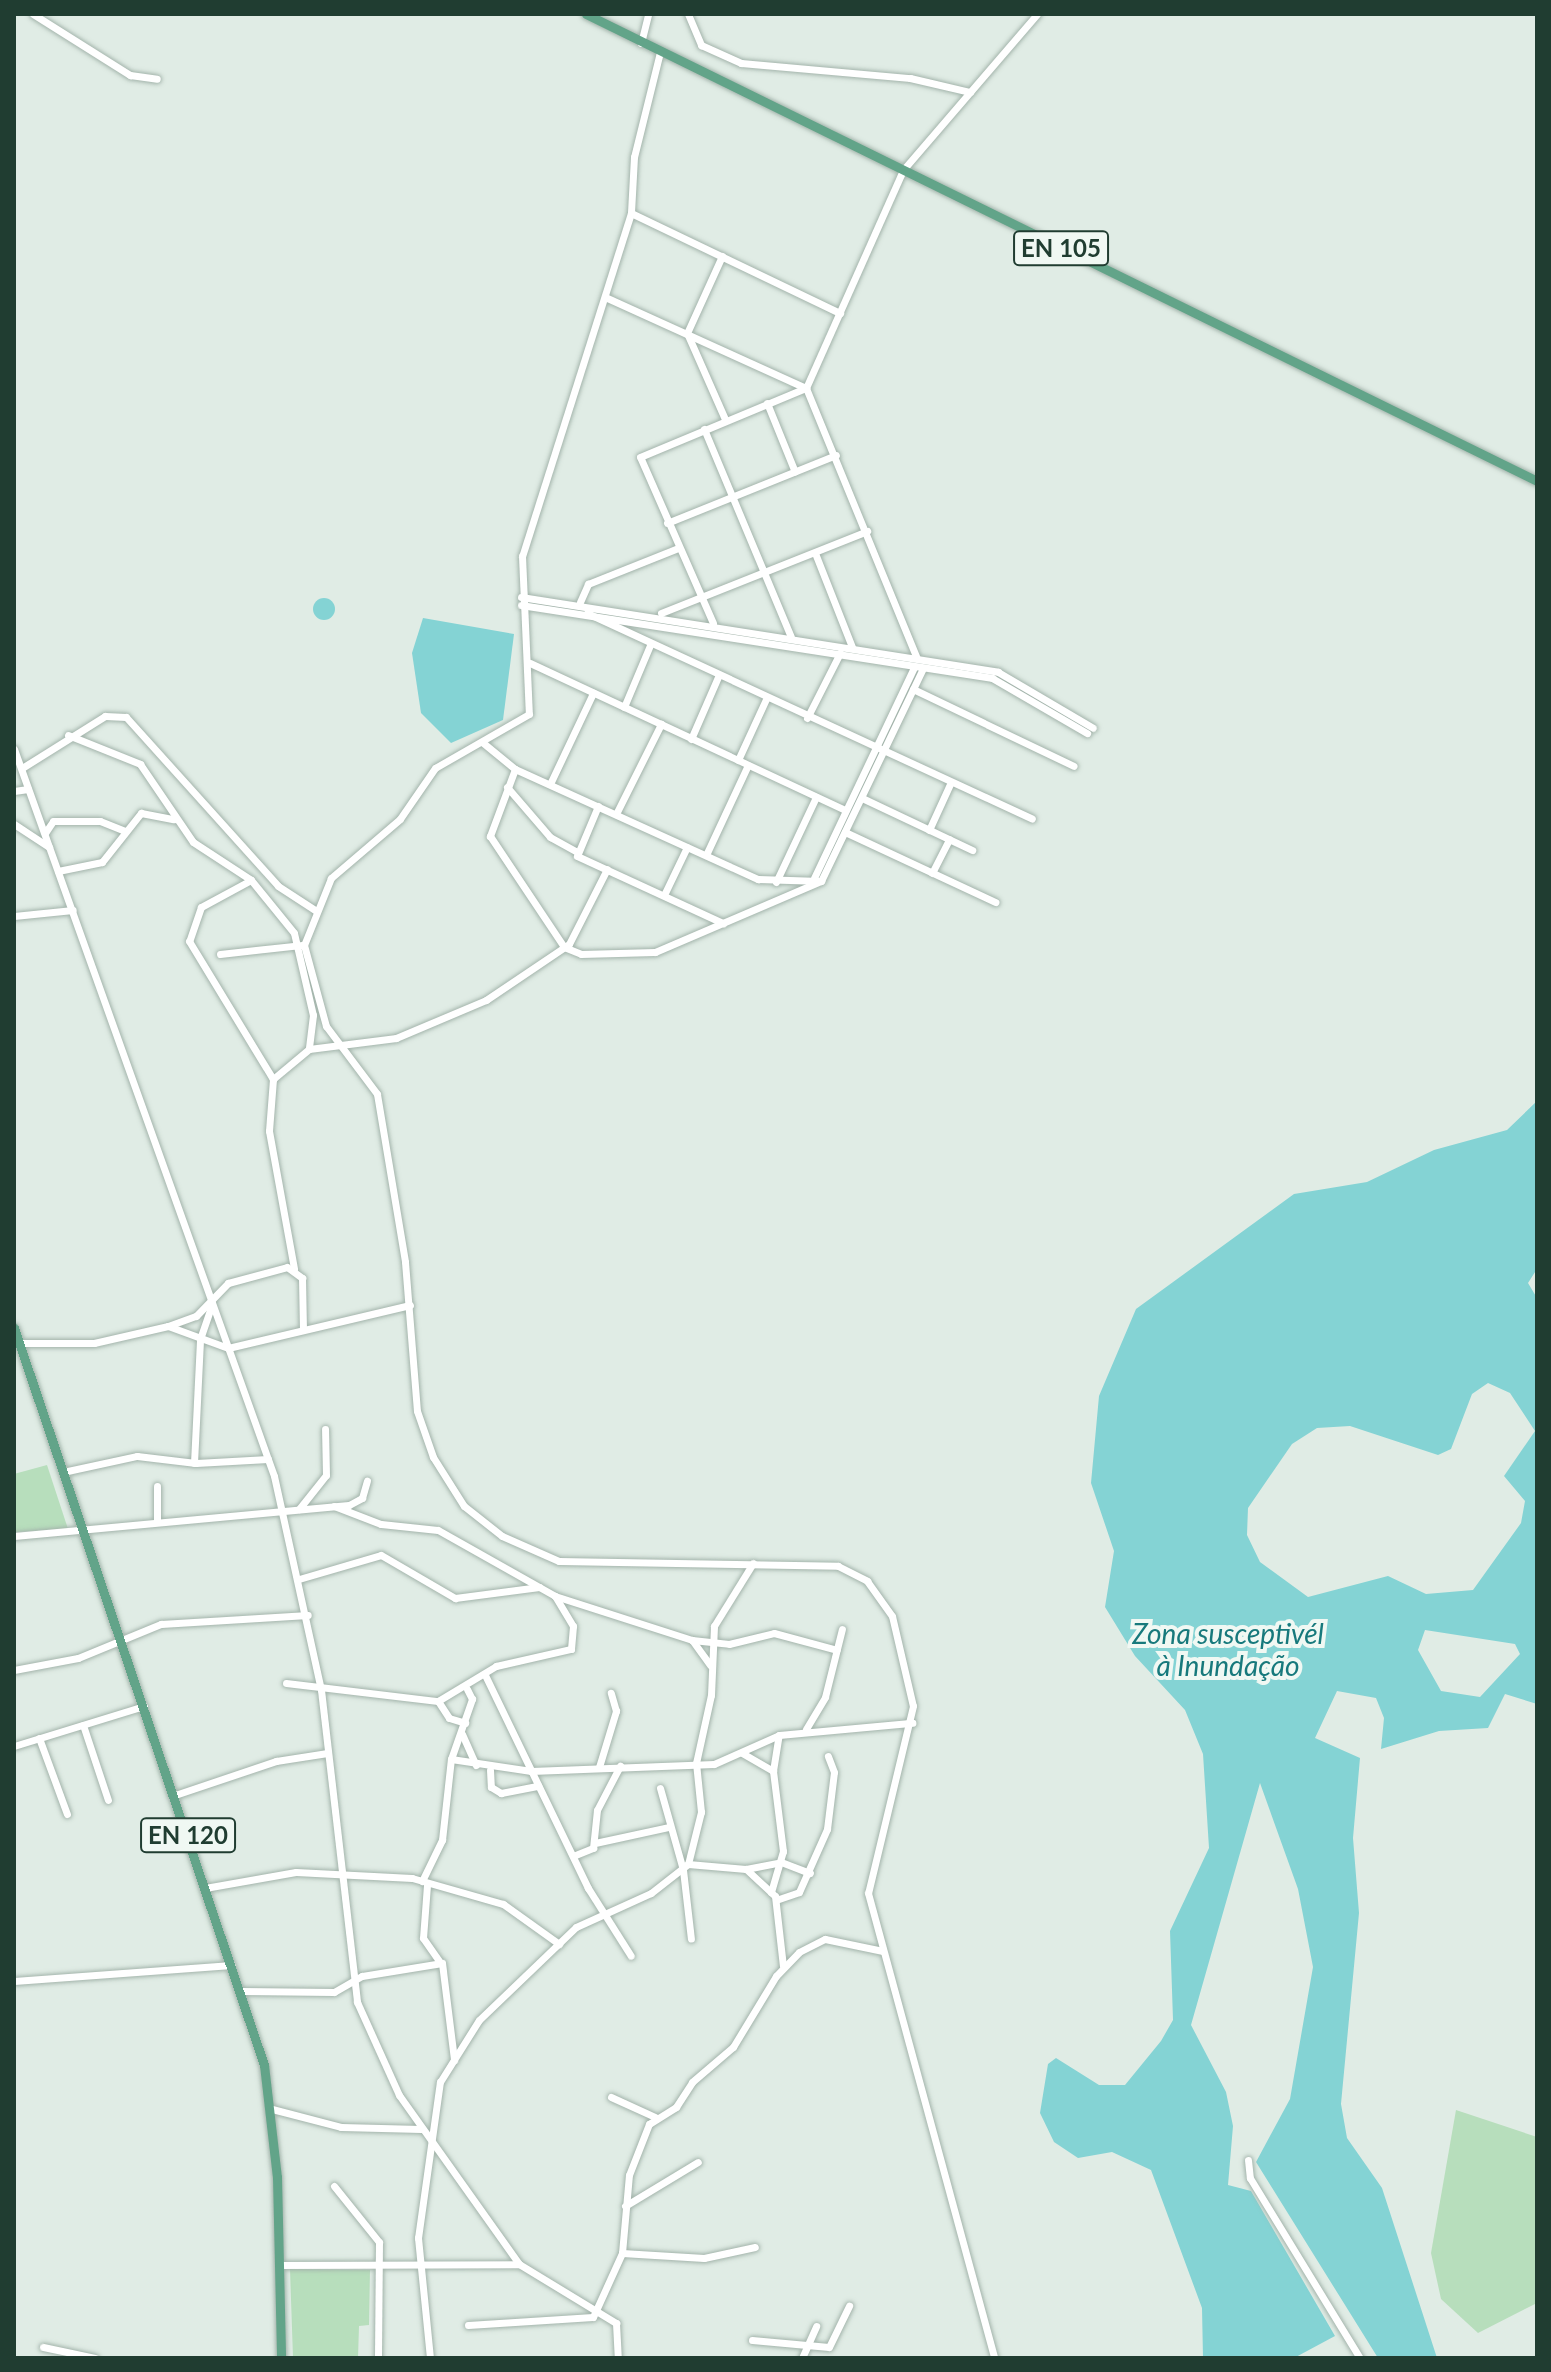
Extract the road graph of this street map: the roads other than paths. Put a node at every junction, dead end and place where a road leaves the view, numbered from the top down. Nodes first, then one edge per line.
1 (33, 14) edge
2 (586, 14) edge
3 (648, 14) edge
4 (688, 14) edge
5 (1037, 14) edge
6 (641, 43) junction
7 (660, 52) junction
8 (157, 79) dead end
9 (970, 92) junction
10 (903, 170) junction
11 (631, 213) junction
12 (722, 256) junction
13 (605, 297) junction
14 (840, 313) junction
15 (687, 333) junction
16 (806, 388) junction
17 (767, 403) junction
18 (725, 419) junction
19 (704, 429) junction
20 (836, 455) junction
21 (795, 472) junction
22 (1537, 481) edge
23 (733, 496) junction
24 (667, 523) junction
25 (867, 531) junction
26 (678, 548) junction
27 (815, 553) junction
28 (766, 573) junction
29 (700, 599) junction
30 (521, 601) junction
31 (581, 606) junction
32 (657, 615) junction
33 (713, 623) junction
34 (791, 637) junction
35 (650, 645) junction
36 (852, 647) junction
37 (840, 653) junction
38 (530, 663) junction
39 (918, 664) junction
40 (718, 677) junction
41 (913, 689) junction
42 (593, 693) junction
43 (766, 699) junction
44 (624, 707) junction
45 (807, 718) junction
46 (661, 724) junction
47 (1090, 730) dead end
48 (68, 735) junction
49 (691, 739) junction
50 (482, 742) junction
51 (875, 748) junction
52 (14, 749) edge
53 (884, 752) junction
54 (738, 760) junction
55 (748, 765) junction
56 (1074, 766) dead end
57 (22, 768) junction
58 (515, 769) junction
59 (951, 782) junction
60 (550, 784) junction
61 (507, 787) junction
62 (28, 789) junction
63 (14, 791) edge
64 (816, 797) junction
65 (862, 798) junction
66 (598, 806) junction
67 (845, 810) junction
68 (616, 814) junction
69 (173, 819) junction
70 (1032, 819) dead end
71 (14, 824) edge
72 (929, 830) junction
73 (125, 831) junction
74 (845, 832) junction
75 (45, 834) junction
76 (949, 839) junction
77 (49, 847) junction
78 (687, 847) junction
79 (972, 850) dead end
80 (575, 851) junction
81 (706, 855) junction
82 (607, 869) junction
83 (58, 871) junction
84 (932, 873) junction
85 (251, 880) junction
86 (816, 880) junction
87 (776, 882) junction
88 (664, 895) junction
89 (995, 902) dead end
90 (73, 910) junction
91 (315, 910) junction
92 (14, 916) edge
93 (723, 923) junction
94 (300, 945) junction
95 (564, 947) junction
96 (220, 954) dead end
97 (339, 1047) junction
98 (309, 1049) junction
99 (273, 1079) junction
100 (294, 1269) junction
101 (211, 1302) junction
102 (410, 1305) junction
103 (168, 1326) junction
104 (14, 1328) edge
105 (303, 1328) junction
106 (200, 1339) junction
107 (19, 1343) junction
108 (228, 1348) junction
109 (325, 1429) dead end
110 (268, 1459) junction
111 (194, 1463) junction
112 (63, 1472) junction
113 (367, 1481) dead end
114 (157, 1486) dead end
115 (334, 1506) junction
116 (299, 1509) junction
117 (281, 1511) junction
118 (157, 1520) junction
119 (83, 1531) junction
120 (14, 1536) edge
121 (753, 1563) junction
122 (299, 1579) junction
123 (540, 1587) junction
124 (555, 1596) junction
125 (308, 1615) junction
126 (842, 1629) dead end
127 (692, 1640) junction
128 (122, 1642) junction
129 (712, 1644) junction
130 (837, 1650) junction
131 (711, 1667) junction
132 (14, 1670) edge
133 (485, 1675) junction
134 (286, 1683) dead end
135 (467, 1689) junction
136 (321, 1690) junction
137 (611, 1693) dead end
138 (438, 1701) junction
139 (144, 1706) junction
140 (465, 1723) junction
141 (912, 1723) junction
142 (83, 1725) junction
143 (806, 1729) junction
144 (462, 1734) junction
145 (779, 1735) junction
146 (39, 1738) junction
147 (14, 1746) edge
148 (327, 1753) junction
149 (742, 1753) junction
150 (828, 1756) dead end
151 (451, 1759) junction
152 (696, 1763) junction
153 (476, 1765) junction
154 (620, 1766) junction
155 (599, 1767) junction
156 (490, 1770) junction
157 (531, 1771) junction
158 (773, 1771) junction
159 (538, 1786) junction
160 (660, 1788) dead end
161 (175, 1795) junction
162 (108, 1800) dead end
163 (67, 1814) dead end
164 (669, 1827) junction
165 (595, 1843) junction
166 (573, 1856) junction
167 (781, 1862) junction
168 (686, 1867) junction
169 (746, 1869) junction
170 (810, 1873) junction
171 (339, 1874) junction
172 (425, 1883) junction
173 (205, 1888) junction
174 (771, 1892) junction
175 (776, 1900) junction
176 (605, 1914) junction
177 (691, 1939) dead end
178 (559, 1944) junction
179 (883, 1951) junction
180 (631, 1956) dead end
181 (440, 1962) junction
182 (231, 1965) junction
183 (783, 1967) junction
184 (14, 1981) edge
185 (352, 1984) junction
186 (241, 1991) junction
187 (454, 2060) junction
188 (611, 2097) dead end
189 (272, 2109) junction
190 (655, 2117) junction
191 (421, 2129) junction
192 (429, 2139) junction
193 (1248, 2160) dead end
194 (698, 2162) dead end
195 (334, 2186) dead end
196 (625, 2206) junction
197 (755, 2247) dead end
198 (622, 2253) junction
199 (519, 2264) junction
200 (280, 2265) junction
201 (380, 2265) junction
202 (420, 2265) junction
203 (849, 2306) dead end
204 (599, 2309) junction
205 (468, 2325) dead end
206 (816, 2326) dead end
207 (752, 2340) dead end
208 (809, 2342) junction
209 (43, 2347) dead end
210 (95, 2358) edge
211 (281, 2358) edge
212 (378, 2358) edge
213 (430, 2358) edge
214 (618, 2358) edge
215 (802, 2358) edge
216 (994, 2358) edge
217 (1360, 2358) edge

1 - 8 street
2 - 6 main road, EN 105
3 - 6 street
4 - 9 street
5 - 9 street
6 - 7 main road, EN 105
7 - 10 main road, EN 105
7 - 11 street
9 - 10 street
10 - 14 street
10 - 22 main road, EN 105
11 - 12 street
11 - 13 street
12 - 14 street
12 - 15 street
13 - 15 street
13 - 30 street
14 - 16 street
15 - 16 street
15 - 18 street
16 - 17 street
16 - 20 street
17 - 18 street
17 - 21 street
18 - 19 street
19 - 23 street
19 - 24 street
20 - 21 street
20 - 25 street
21 - 23 street
23 - 24 street
23 - 28 street
24 - 26 street
25 - 27 street
25 - 39 street
26 - 29 street
26 - 31 street
27 - 28 street
27 - 36 street
28 - 29 street
28 - 34 street
29 - 32 street
29 - 33 street
30 - 31 street
30 - 38 street
31 - 32 street
31 - 35 street
31 - 37 street
32 - 33 street
33 - 34 street
34 - 36 street
35 - 40 street
35 - 44 street
36 - 39 street
37 - 39 street
37 - 45 street
38 - 42 street
38 - 50 street
39 - 41 street
39 - 47 street
39 - 51 street
40 - 43 street
40 - 49 street
41 - 53 street
41 - 56 street
42 - 44 street
42 - 60 street
43 - 45 street
43 - 54 street
44 - 46 street
45 - 51 street
46 - 49 street
46 - 68 street
48 - 57 street
48 - 69 street
48 - 91 street
49 - 54 street
50 - 58 street
50 - 91 street
51 - 53 street
51 - 67 street
52 - 57 street
53 - 59 street
53 - 65 street
54 - 55 street
55 - 64 street
55 - 81 street
57 - 62 street
58 - 60 street
58 - 61 street
59 - 70 street
59 - 72 street
60 - 66 street
61 - 80 street
61 - 95 street
62 - 63 street
62 - 75 street
64 - 67 street
64 - 87 street
65 - 72 street
65 - 74 street
66 - 68 street
66 - 80 street
67 - 86 street
68 - 78 street
69 - 73 street
69 - 85 street
71 - 77 street
72 - 76 street
73 - 75 street
73 - 83 street
74 - 84 street
74 - 86 street
75 - 77 street
76 - 79 street
76 - 84 street
77 - 83 street
78 - 81 street
78 - 88 street
80 - 82 street
81 - 87 street
82 - 88 street
82 - 95 street
83 - 90 street
84 - 89 street
85 - 94 street
85 - 99 street
86 - 87 street
86 - 93 street
88 - 93 street
90 - 92 street
90 - 101 street
91 - 94 street
93 - 95 street
94 - 96 street
94 - 97 street
94 - 98 street
95 - 97 street
97 - 98 street
97 - 102 street
98 - 99 street
99 - 100 street
100 - 101 street
100 - 105 street
101 - 103 street
101 - 106 street
101 - 108 street
102 - 105 street
102 - 121 street
103 - 106 street
103 - 107 street
104 - 107 main road, EN 120
105 - 108 street
106 - 108 street
106 - 111 street
107 - 112 main road, EN 120
108 - 110 street
109 - 116 street
110 - 111 street
110 - 117 street
111 - 112 street
112 - 119 main road, EN 120
113 - 115 street
114 - 118 street
115 - 116 street
115 - 123 street
116 - 117 street
117 - 118 street
117 - 122 street
118 - 119 street
119 - 120 street
119 - 128 main road, EN 120
121 - 129 street
121 - 141 street
122 - 123 street
122 - 125 street
123 - 124 street
124 - 127 street
124 - 133 street
125 - 128 street
125 - 136 street
126 - 130 street
127 - 129 street
127 - 131 street
128 - 132 street
128 - 139 main road, EN 120
129 - 130 street
129 - 131 street
130 - 143 street
131 - 152 street
133 - 135 street
133 - 157 street
134 - 136 street
135 - 138 street
135 - 140 street
136 - 138 street
136 - 148 street
137 - 155 street
138 - 140 street
139 - 142 street
139 - 161 main road, EN 120
140 - 144 street
141 - 143 street
141 - 179 street
142 - 146 street
142 - 162 street
143 - 145 street
144 - 151 street
144 - 153 street
145 - 149 street
145 - 158 street
146 - 147 street
146 - 163 street
148 - 161 street
148 - 171 street
149 - 152 street
149 - 158 street
150 - 170 street
151 - 153 street
151 - 172 street
152 - 154 street
152 - 168 street
153 - 156 street
154 - 155 street
154 - 165 street
155 - 157 street
156 - 157 street
156 - 159 street
157 - 159 street
158 - 167 street
159 - 166 street
160 - 164 street
161 - 173 main road, EN 120
164 - 165 street
164 - 168 street
165 - 166 street
166 - 176 street
167 - 169 street
167 - 170 street
167 - 174 street
168 - 169 street
168 - 176 street
168 - 177 street
169 - 174 street
170 - 175 street
171 - 172 street
171 - 173 street
171 - 185 street
172 - 178 street
172 - 181 street
173 - 182 main road, EN 120
174 - 175 street
175 - 183 street
176 - 178 street
176 - 180 street
178 - 187 street
179 - 183 street
179 - 216 street
181 - 185 street
181 - 187 street
182 - 184 street
182 - 186 main road, EN 120
183 - 190 street
185 - 186 street
185 - 191 street
186 - 189 main road, EN 120
187 - 192 street
188 - 190 street
189 - 191 street
189 - 200 main road, EN 120
190 - 196 street
191 - 192 street
192 - 199 street
192 - 202 street
193 - 217 street
194 - 196 street
195 - 201 street
196 - 198 street
197 - 198 street
198 - 204 street
199 - 202 street
199 - 204 street
200 - 201 street
200 - 211 main road, EN 120
201 - 202 street
201 - 212 street
202 - 213 street
203 - 208 street
204 - 205 street
204 - 214 street
206 - 208 street
207 - 208 street
208 - 215 street
209 - 210 street

